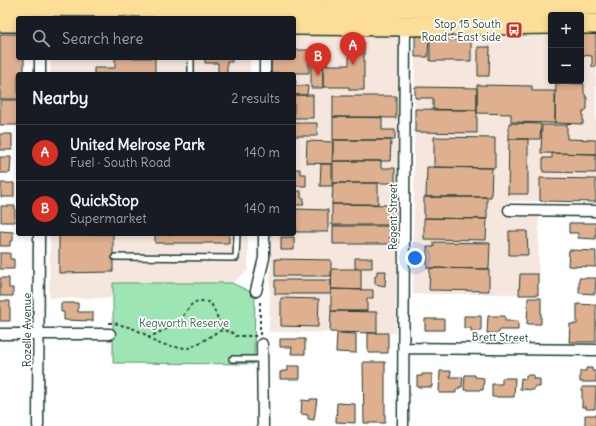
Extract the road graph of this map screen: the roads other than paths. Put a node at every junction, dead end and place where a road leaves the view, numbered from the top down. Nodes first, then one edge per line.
1 (40, 3) edge
2 (363, 4) edge
3 (430, 4) edge
4 (596, 5) edge
5 (0, 6) edge
6 (197, 8) edge
7 (295, 11) edge
8 (405, 17) junction
9 (0, 22) edge
10 (16, 22) edge
11 (548, 24) edge
12 (584, 24) edge
13 (596, 24) edge
14 (40, 60) edge
15 (191, 60) edge
16 (266, 60) edge
17 (40, 72) edge
18 (191, 72) edge
19 (265, 72) edge
20 (509, 210) dead end
21 (596, 210) edge
22 (39, 236) edge
23 (237, 236) edge
24 (264, 236) edge
25 (116, 257) dead end
26 (256, 290) road end
27 (0, 334) edge
28 (38, 334) junction
29 (110, 334) dead end
30 (262, 344) dead end
31 (404, 348) junction
32 (596, 350) edge
33 (232, 359) dead end
34 (262, 359) junction
35 (38, 426) edge
36 (263, 426) edge
37 (403, 426) edge

1 - 5 highway
1 - 6 highway
2 - 7 highway
2 - 8 highway
3 - 4 highway
3 - 8 highway
6 - 7 highway
7 - 8 highway
8 - 11 highway
8 - 31 street, Regent Street
9 - 10 highway
12 - 13 highway
14 - 17 street
15 - 18 lane
16 - 19 street
20 - 21 street
22 - 28 street, Rozelle Avenue
23 - 25 lane
24 - 26 street
27 - 28 street
28 - 29 street
28 - 35 street, Rozelle Avenue
30 - 34 street
31 - 32 street, Brett Street
31 - 37 street, Regent Street
33 - 34 lane
34 - 36 street

